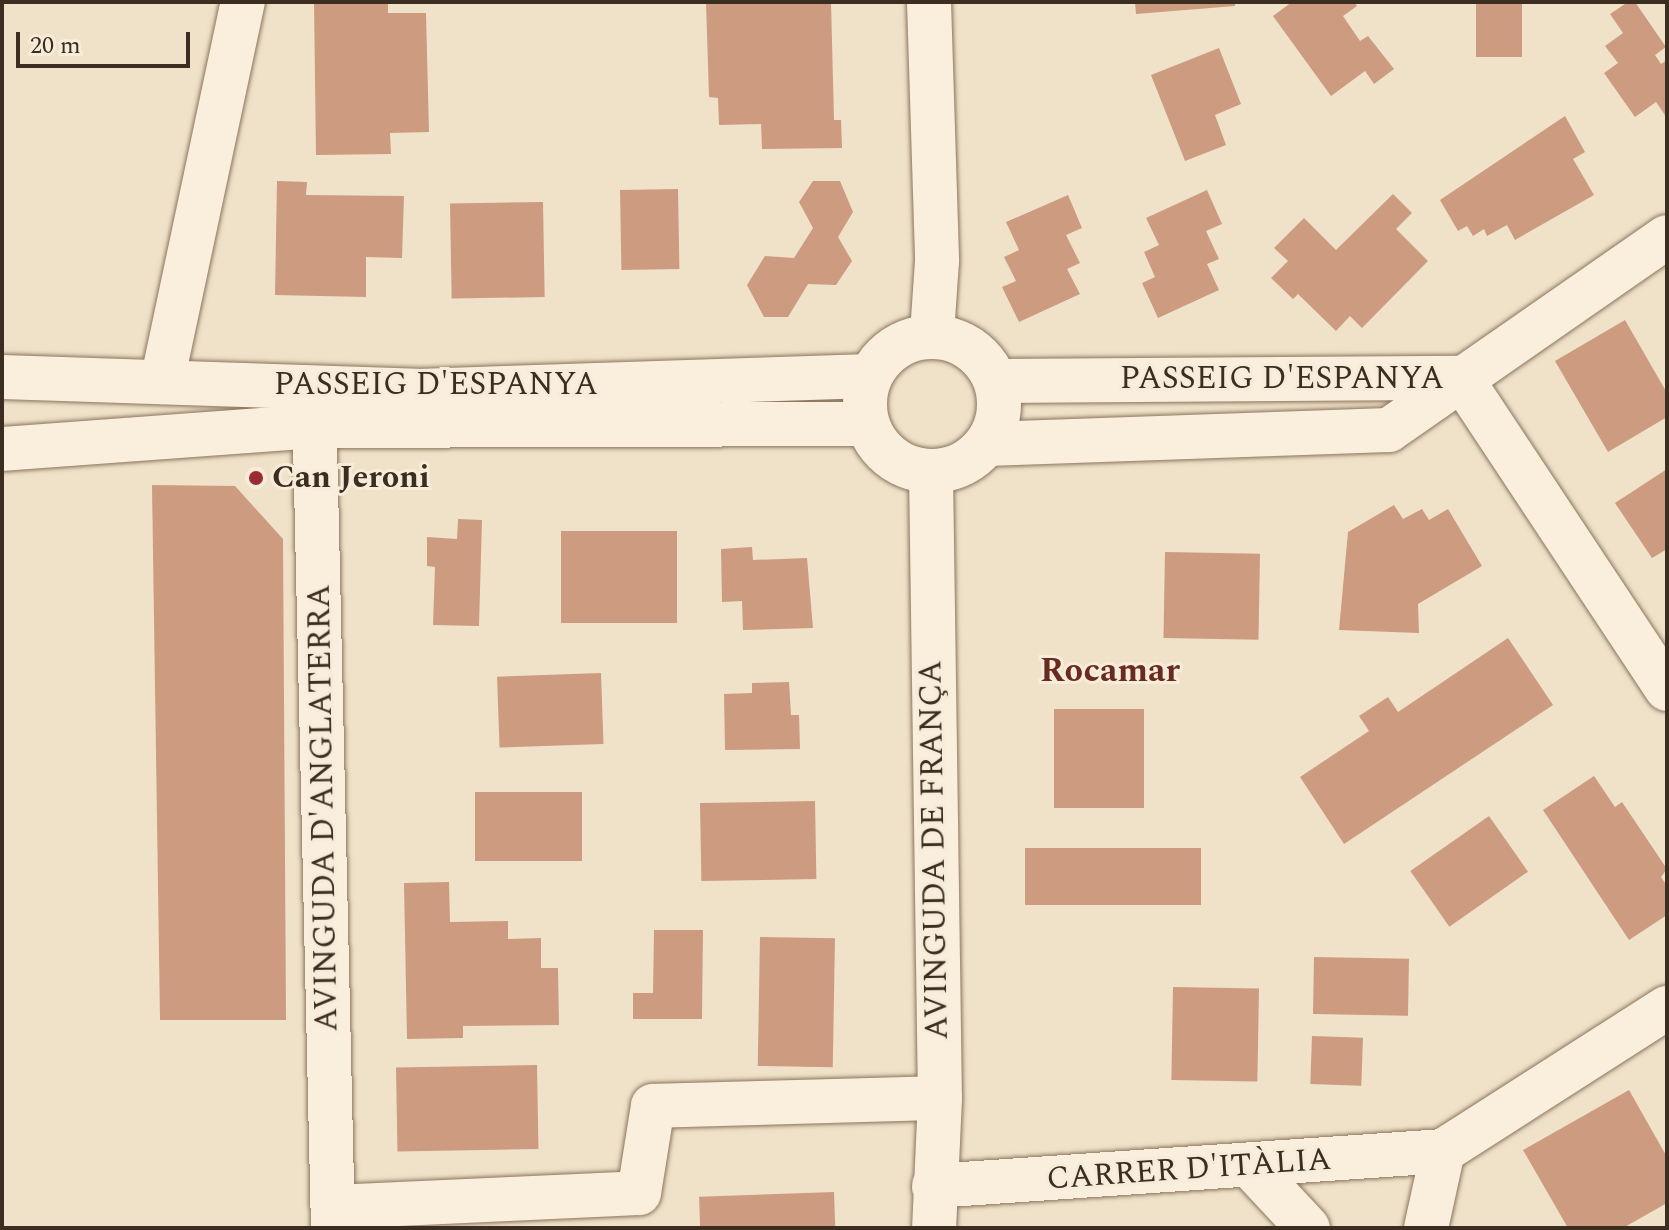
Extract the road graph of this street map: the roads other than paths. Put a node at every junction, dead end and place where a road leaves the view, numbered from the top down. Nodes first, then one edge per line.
1 (243, 2) edge
2 (929, 2) edge
3 (1667, 237) edge
4 (932, 335) junction
5 (870, 376) junction
6 (2, 377) edge
7 (1461, 378) junction
8 (997, 381) junction
9 (162, 382) junction
10 (314, 407) junction
11 (867, 424) junction
12 (987, 444) junction
13 (2, 449) edge
14 (931, 472) junction
15 (1667, 689) edge
16 (1667, 1008) edge
17 (940, 1098) junction
18 (1443, 1151) junction
19 (1252, 1168) junction
20 (934, 1207) edge
21 (333, 1217) edge
22 (1308, 1228) edge
23 (1426, 1228) edge

1 - 9 street
2 - 4 street
3 - 7 street
4 - 5 street
4 - 8 street
5 - 10 street, PASSEIG D'ESPANYA
5 - 11 street
6 - 9 street, PASSEIG D'ESPANYA
7 - 8 street, PASSEIG D'ESPANYA
7 - 12 street, PASSEIG D'ESPANYA
7 - 15 street
8 - 12 street
9 - 10 street, PASSEIG D'ESPANYA
10 - 11 street, PASSEIG D'ESPANYA
10 - 13 street, PASSEIG D'ESPANYA
10 - 21 street, AVINGUDA D'ANGLATERRA
11 - 14 street
12 - 14 street
14 - 17 street, AVINGUDA DE FRANÇA
16 - 18 street
17 - 20 street, AVINGUDA DE FRANÇA
17 - 21 street
18 - 19 street, CARRER D'ITÀLIA
18 - 23 street
19 - 20 street, CARRER D'ITÀLIA
19 - 22 street

